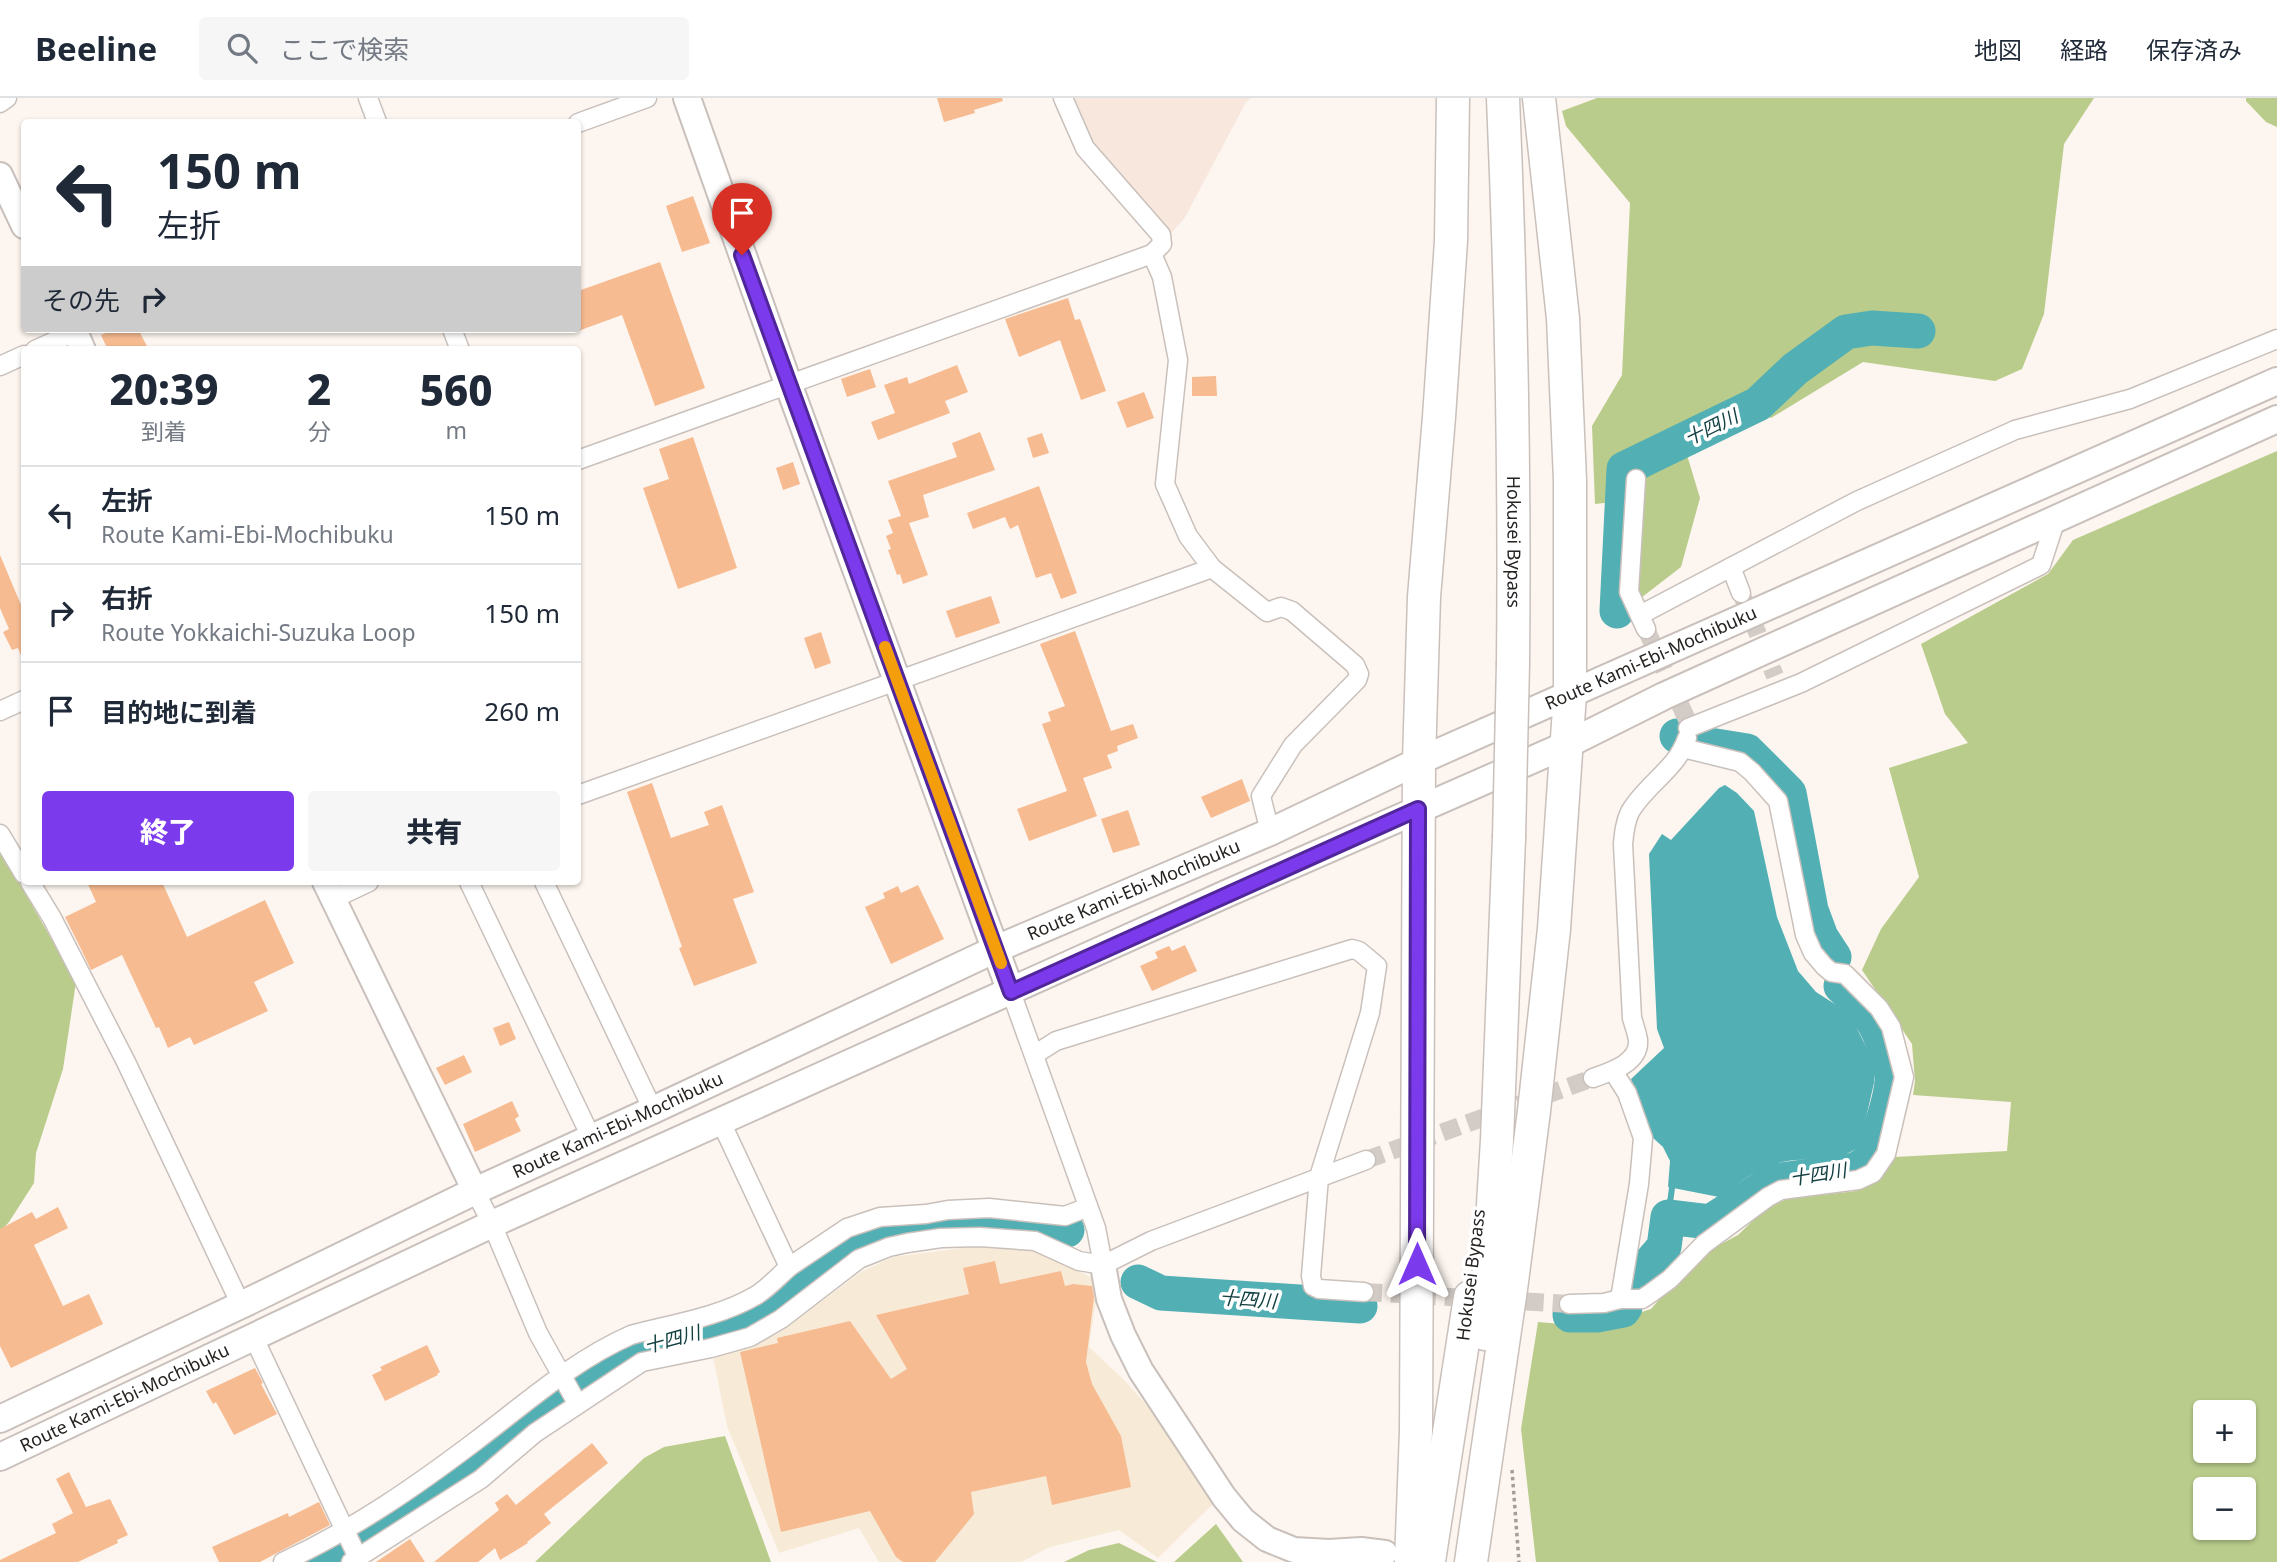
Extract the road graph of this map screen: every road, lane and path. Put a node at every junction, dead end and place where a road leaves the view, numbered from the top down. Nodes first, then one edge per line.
1 (7, 98) edge
2 (368, 98) edge
3 (647, 98) edge
4 (687, 98) edge
5 (1063, 98) edge
6 (1453, 98) edge
7 (1503, 98) edge
8 (1539, 98) edge
9 (0, 103) edge
10 (376, 119) edge
11 (581, 122) edge
12 (0, 175) edge
13 (21, 220) edge
14 (1152, 254) junction
15 (78, 335) edge
16 (2277, 339) edge
17 (46, 346) edge
18 (21, 356) edge
19 (0, 366) edge
20 (2277, 381) edge
21 (789, 386) junction
22 (2277, 419) edge
23 (581, 459) edge
24 (1636, 479) dead end
25 (2056, 519) junction
26 (1731, 567) junction
27 (1212, 568) junction
28 (1741, 593) tunnel mouth
29 (897, 681) junction
30 (1570, 694) junction
31 (21, 700) edge
32 (0, 711) edge
33 (1686, 735) junction
34 (1566, 745) junction
35 (1419, 761) junction
36 (581, 794) edge
37 (1418, 809) junction
38 (1270, 832) junction
39 (11, 841) edge
40 (21, 866) edge
41 (32, 885) edge
42 (354, 885) edge
43 (470, 885) edge
44 (545, 885) edge
45 (329, 890) edge
46 (996, 949) junction
47 (1504, 986) junction
48 (1011, 992) junction
49 (1034, 1055) junction
50 (1613, 1072) junction
51 (1593, 1078) tunnel mouth
52 (653, 1110) junction
53 (721, 1122) junction
54 (591, 1137) junction
55 (1366, 1160) tunnel mouth
56 (1319, 1177) junction
57 (475, 1191) junction
58 (1088, 1207) junction
59 (492, 1224) junction
60 (904, 1230) junction
61 (1103, 1265) junction
62 (789, 1268) junction
63 (1364, 1292) tunnel mouth
64 (1620, 1300) junction
65 (1569, 1304) tunnel mouth
66 (241, 1305) junction
67 (726, 1313) dead end
68 (253, 1336) junction
69 (732, 1338) junction
70 (563, 1377) junction
71 (577, 1403) junction
72 (0, 1419) edge
73 (0, 1457) edge
74 (1512, 1466) dead end
75 (345, 1534) junction
76 (1294, 1556) edge
77 (363, 1557) edge
78 (1398, 1558) edge
79 (283, 1562) edge
80 (1429, 1562) edge
81 (1465, 1562) edge
82 (1471, 1562) edge
83 (1520, 1562) edge

1 - 9 street
2 - 10 street
3 - 11 street
4 - 21 main road
5 - 14 street
6 - 35 highway
7 - 47 highway, Hokusei Bypass, bridge
8 - 30 highway
12 - 13 street
14 - 21 street
14 - 27 street
15 - 17 street
16 - 26 street
18 - 19 street
20 - 30 main road, Route Kami-Ebi-Mochibuku
21 - 23 street
21 - 29 main road
22 - 25 main road, Route Kami-Ebi-Mochibuku
24 - 26 street
25 - 33 street
25 - 34 main road, Route Kami-Ebi-Mochibuku
26 - 28 street
27 - 29 street
27 - 38 street
29 - 36 street
29 - 46 main road
30 - 34 highway
30 - 35 main road, Route Kami-Ebi-Mochibuku
31 - 32 street
33 - 50 street
33 - 64 street
34 - 37 main road, Route Kami-Ebi-Mochibuku
34 - 82 highway
35 - 37 highway
35 - 38 main road, Route Kami-Ebi-Mochibuku
37 - 48 main road, Route Kami-Ebi-Mochibuku
37 - 78 highway
38 - 46 main road, Route Kami-Ebi-Mochibuku
39 - 40 street
41 - 66 street
42 - 45 street
43 - 54 street
44 - 52 street
45 - 57 street
46 - 48 main road
46 - 52 main road, Route Kami-Ebi-Mochibuku
47 - 80 highway, Hokusei Bypass
47 - 81 highway, Hokusei Bypass
48 - 49 street
48 - 53 main road, Route Kami-Ebi-Mochibuku
49 - 56 street
49 - 58 street
50 - 51 street
50 - 64 street
52 - 54 main road, Route Kami-Ebi-Mochibuku
53 - 59 main road, Route Kami-Ebi-Mochibuku
53 - 62 street
54 - 57 main road, Route Kami-Ebi-Mochibuku
55 - 56 street
56 - 61 street
56 - 63 street
57 - 59 street
57 - 66 main road, Route Kami-Ebi-Mochibuku
58 - 60 street
58 - 61 street
59 - 68 main road, Route Kami-Ebi-Mochibuku
59 - 70 street
60 - 61 street
60 - 62 street
60 - 69 street
61 - 76 street
62 - 70 street
64 - 65 street
66 - 72 main road, Route Kami-Ebi-Mochibuku
67 - 69 street
68 - 73 main road, Route Kami-Ebi-Mochibuku
68 - 75 street
69 - 71 street
70 - 71 street
70 - 75 street
71 - 77 street
74 - 83 path
75 - 77 street
75 - 79 street
76 - 78 street

